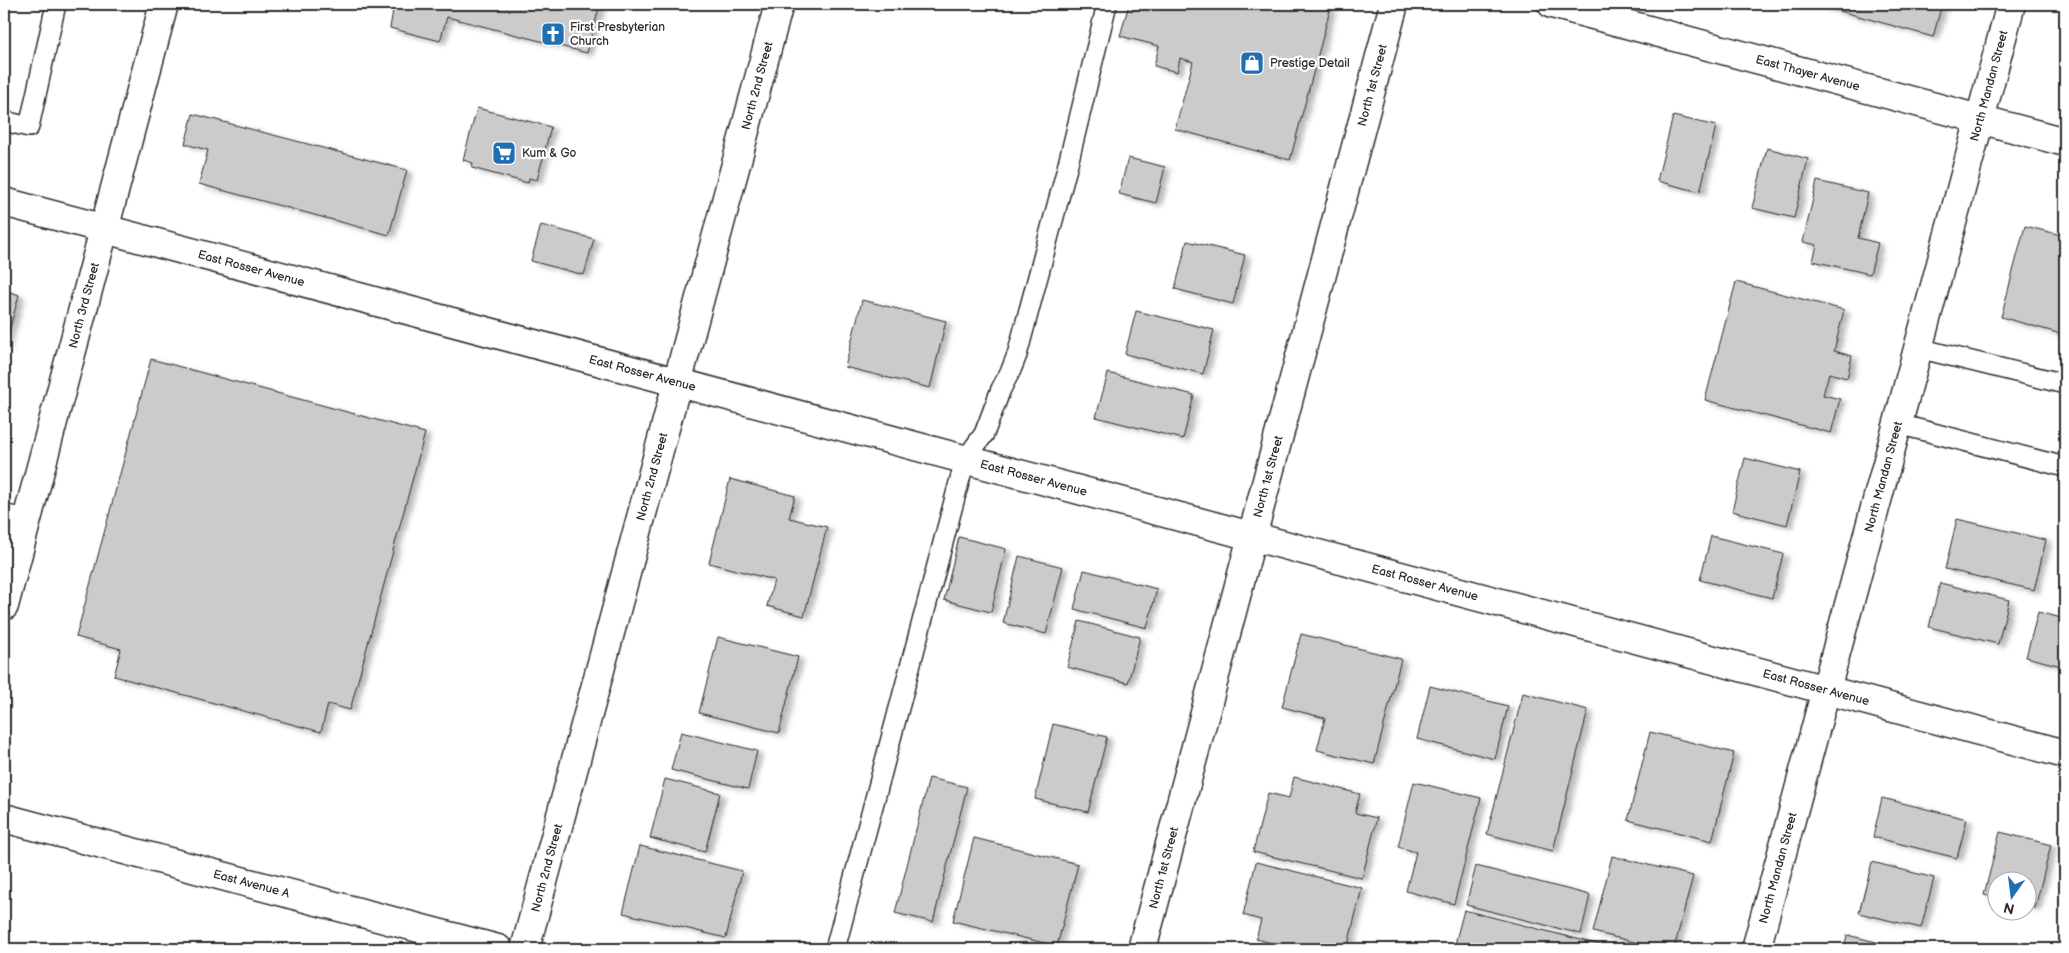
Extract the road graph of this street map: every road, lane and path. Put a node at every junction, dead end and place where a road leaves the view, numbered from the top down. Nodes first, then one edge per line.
1 (56, 4) edge
2 (164, 4) edge
3 (779, 4) edge
4 (1107, 4) edge
5 (1394, 4) edge
6 (1552, 4) edge
7 (2011, 4) edge
8 (1980, 120) junction
9 (4, 121) edge
10 (2065, 142) edge
11 (4, 202) edge
12 (104, 228) junction
13 (1918, 348) junction
14 (677, 383) junction
15 (2065, 384) edge
16 (1898, 424) junction
17 (965, 460) junction
18 (2065, 467) edge
19 (15, 517) edge
20 (1251, 536) junction
21 (4, 606) edge
22 (1826, 688) junction
23 (2065, 754) edge
24 (4, 818) edge
25 (498, 949) edge
26 (525, 949) edge
27 (835, 949) edge
28 (1142, 949) edge
29 (1756, 949) edge

1 - 9 lane
2 - 12 street, North 3rd Street
3 - 14 street, North 2nd Street
4 - 17 lane
5 - 20 street, North 1st Street
6 - 8 street, East Thayer Avenue
7 - 8 street, North Mandan Street
8 - 10 street, East Thayer Avenue
8 - 13 street, North Mandan Street
11 - 12 street, East Rosser Avenue
12 - 14 street, East Rosser Avenue
12 - 19 street, North 3rd Street
13 - 15 lane
13 - 16 street, North Mandan Street
14 - 17 street, East Rosser Avenue
14 - 26 street, North 2nd Street
16 - 18 lane
16 - 22 street, North Mandan Street
17 - 20 street, East Rosser Avenue
17 - 27 lane
19 - 21 street, North 3rd Street
20 - 22 street, East Rosser Avenue
20 - 28 street, North 1st Street
22 - 23 street, East Rosser Avenue
22 - 29 street, North Mandan Street
24 - 25 street, East Avenue A

